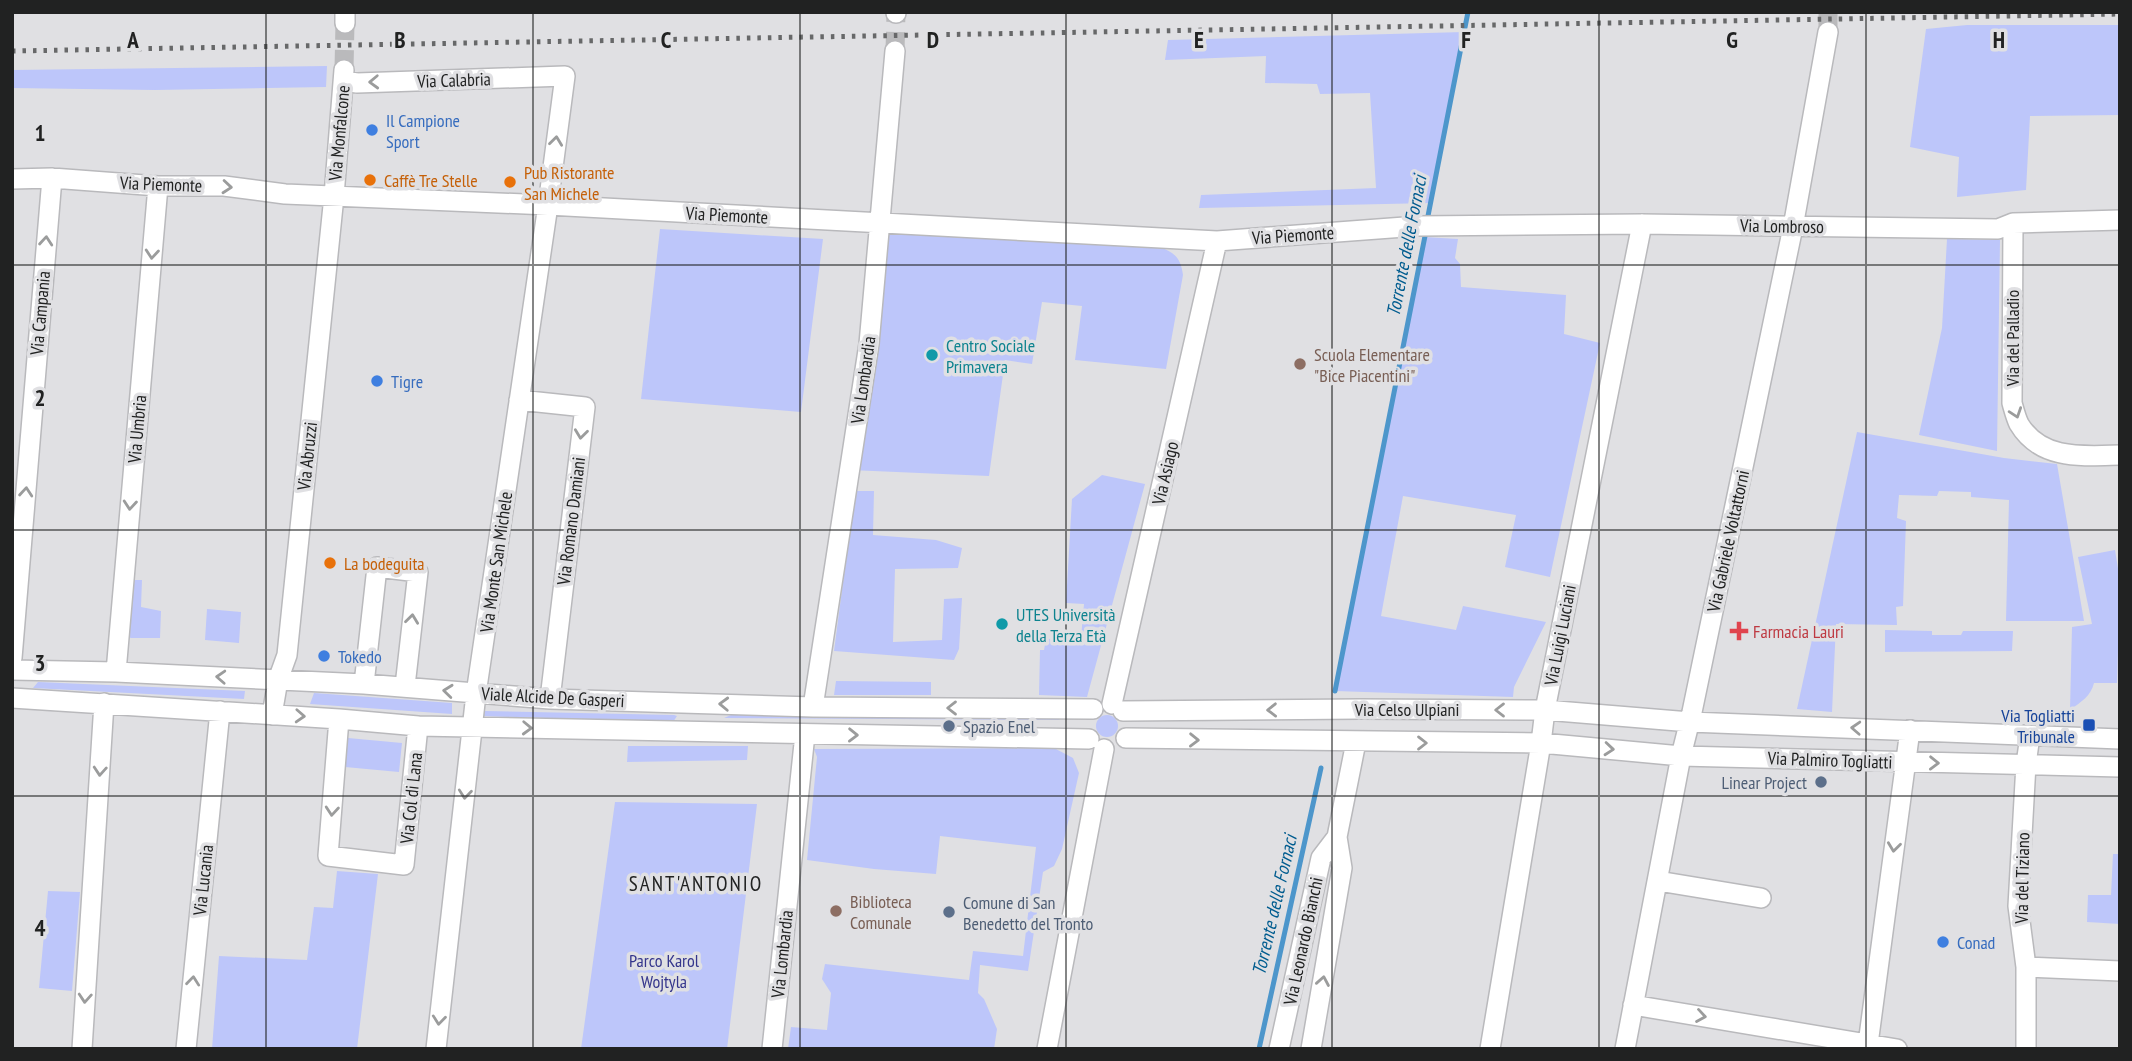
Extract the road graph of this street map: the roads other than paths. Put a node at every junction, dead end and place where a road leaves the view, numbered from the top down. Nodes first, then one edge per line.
1 (1828, 32) tunnel mouth
2 (895, 51) tunnel mouth
3 (344, 75) joint
4 (565, 76) joint
5 (52, 178) junction
6 (12, 179) edge
7 (158, 186) junction
8 (334, 196) junction
9 (548, 205) junction
10 (2120, 220) edge
11 (881, 223) junction
12 (2013, 223) junction
13 (1642, 224) junction
14 (1443, 226) joint
15 (1793, 227) junction
16 (1217, 241) junction
17 (520, 400) junction
18 (2120, 455) edge
19 (12, 658) edge
20 (12, 670) edge
21 (116, 672) junction
22 (278, 680) junction
23 (363, 684) junction
24 (405, 687) junction
25 (477, 694) junction
26 (12, 698) edge
27 (550, 699) junction
28 (104, 703) junction
29 (813, 706) junction
30 (1109, 708) junction
31 (220, 710) junction
32 (1545, 710) junction
33 (272, 715) junction
34 (340, 719) junction
35 (1690, 722) junction
36 (418, 726) junction
37 (472, 726) junction
38 (1910, 730) junction
39 (805, 734) junction
40 (2030, 736) junction
41 (1126, 738) junction
42 (2120, 739) edge
43 (1356, 742) junction
44 (1541, 743) junction
45 (1096, 744) junction
46 (1681, 756) junction
47 (1905, 762) junction
48 (2026, 764) junction
49 (2120, 767) edge
50 (1337, 837) junction
51 (1658, 881) junction
52 (1761, 898) dead end
53 (2025, 967) junction
54 (2120, 971) edge
55 (1633, 1005) junction
56 (1868, 1044) junction
57 (82, 1049) edge
58 (186, 1049) edge
59 (436, 1049) edge
60 (772, 1049) edge
61 (1047, 1049) edge
62 (1279, 1049) edge
63 (1311, 1049) edge
64 (1490, 1049) edge
65 (1625, 1049) edge
66 (1897, 1049) edge
67 (2026, 1049) edge

1 - 15 street, Via Gabriele Voltattorni
2 - 11 street, Via Lombardia
4 -> 3 street, Via Calabria
3 - 8 street, Via Monfalcone
9 -> 4 street, Via Monte San Michele
5 - 6 street, Via Piemonte
5 - 7 street, Via Piemonte
19 -> 5 street, Via Campania
7 -> 8 street, Via Piemonte
7 -> 21 street, Via Umbria
8 - 9 street, Via Piemonte
8 - 22 street, Via Abruzzi
9 - 11 street, Via Piemonte
9 - 17 street, Via Monte San Michele
10 - 12 street, Via Lombroso
11 - 16 street, Via Piemonte
11 - 29 street, Via Lombardia
12 - 15 street, Via Lombroso
12 -> 18 street, Via del Palladio
13 - 14 street, Via Lombroso
13 - 15 street, Via Lombroso
13 - 32 street, Via Luigi Luciani
14 - 16 street, Via Piemonte
15 - 35 street, Via Gabriele Voltattorni
16 - 30 street, Via Asiago
17 - 25 street, Via Monte San Michele
17 -> 27 street, Via Romano Damiani
20 - 21 street, Viale Alcide De Gasperi
22 -> 21 street, Viale Alcide De Gasperi
22 - 23 street, Viale Alcide De Gasperi
22 - 33 street, Via Abruzzi
23 - 24 street, Viale Alcide De Gasperi
24 -> 23 street
25 -> 24 street, Viale Alcide De Gasperi
25 - 27 street, Viale Alcide De Gasperi
25 - 37 street, Via Monte San Michele
26 - 28 street, Viale Alcide De Gasperi
29 -> 27 street, Viale Alcide De Gasperi
28 - 31 street, Viale Alcide De Gasperi
28 -> 57 street
30 -> 29 street, Viale Alcide De Gasperi
32 -> 30 street, Via Celso Ulpiani
30 - 41 street
30 - 45 street
31 - 33 street, Viale Alcide De Gasperi
58 -> 31 street, Via Lucania
32 - 35 street, Via Celso Ulpiani
32 - 44 street, Via Luigi Luciani
33 -> 34 street, Viale Alcide De Gasperi
34 - 36 street, Viale Alcide De Gasperi
34 -> 36 street, Via Col di Lana
38 -> 35 street, Via Palmiro Togliatti
35 - 46 street, Via Gabriele Voltattorni
36 - 37 street, Viale Alcide De Gasperi
37 -> 39 street, Viale Alcide De Gasperi
37 -> 59 street, Via Monte San Michele
38 - 40 street, Via Palmiro Togliatti
38 - 47 street
39 -> 45 street, Viale Alcide De Gasperi
39 - 60 street, Via Lombardia
40 - 42 street, Via Palmiro Togliatti
40 - 48 street, Via del Tiziano
41 -> 43 street, Via Celso Ulpiani
41 - 45 street
43 -> 44 street, Via Celso Ulpiani
43 - 50 street, Via Leonardo Bianchi
44 -> 46 street, Via Palmiro Togliatti
44 - 64 street, Via Luigi Luciani
45 - 61 street
46 - 47 street, Via Palmiro Togliatti
46 - 51 street, Via Gabriele Voltattorni
47 -> 48 street, Via Palmiro Togliatti
47 -> 56 street
48 - 49 street, Via Palmiro Togliatti
48 - 53 street, Via del Tiziano
50 - 62 street, Via Leonardo Bianchi
63 -> 50 street, Via Leonardo Bianchi
51 - 52 street
51 - 55 street, Via Gabriele Voltattorni
53 - 54 street
53 - 67 street, Via del Tiziano
55 -> 56 street
55 - 65 street, Via Gabriele Voltattorni
56 - 66 street

